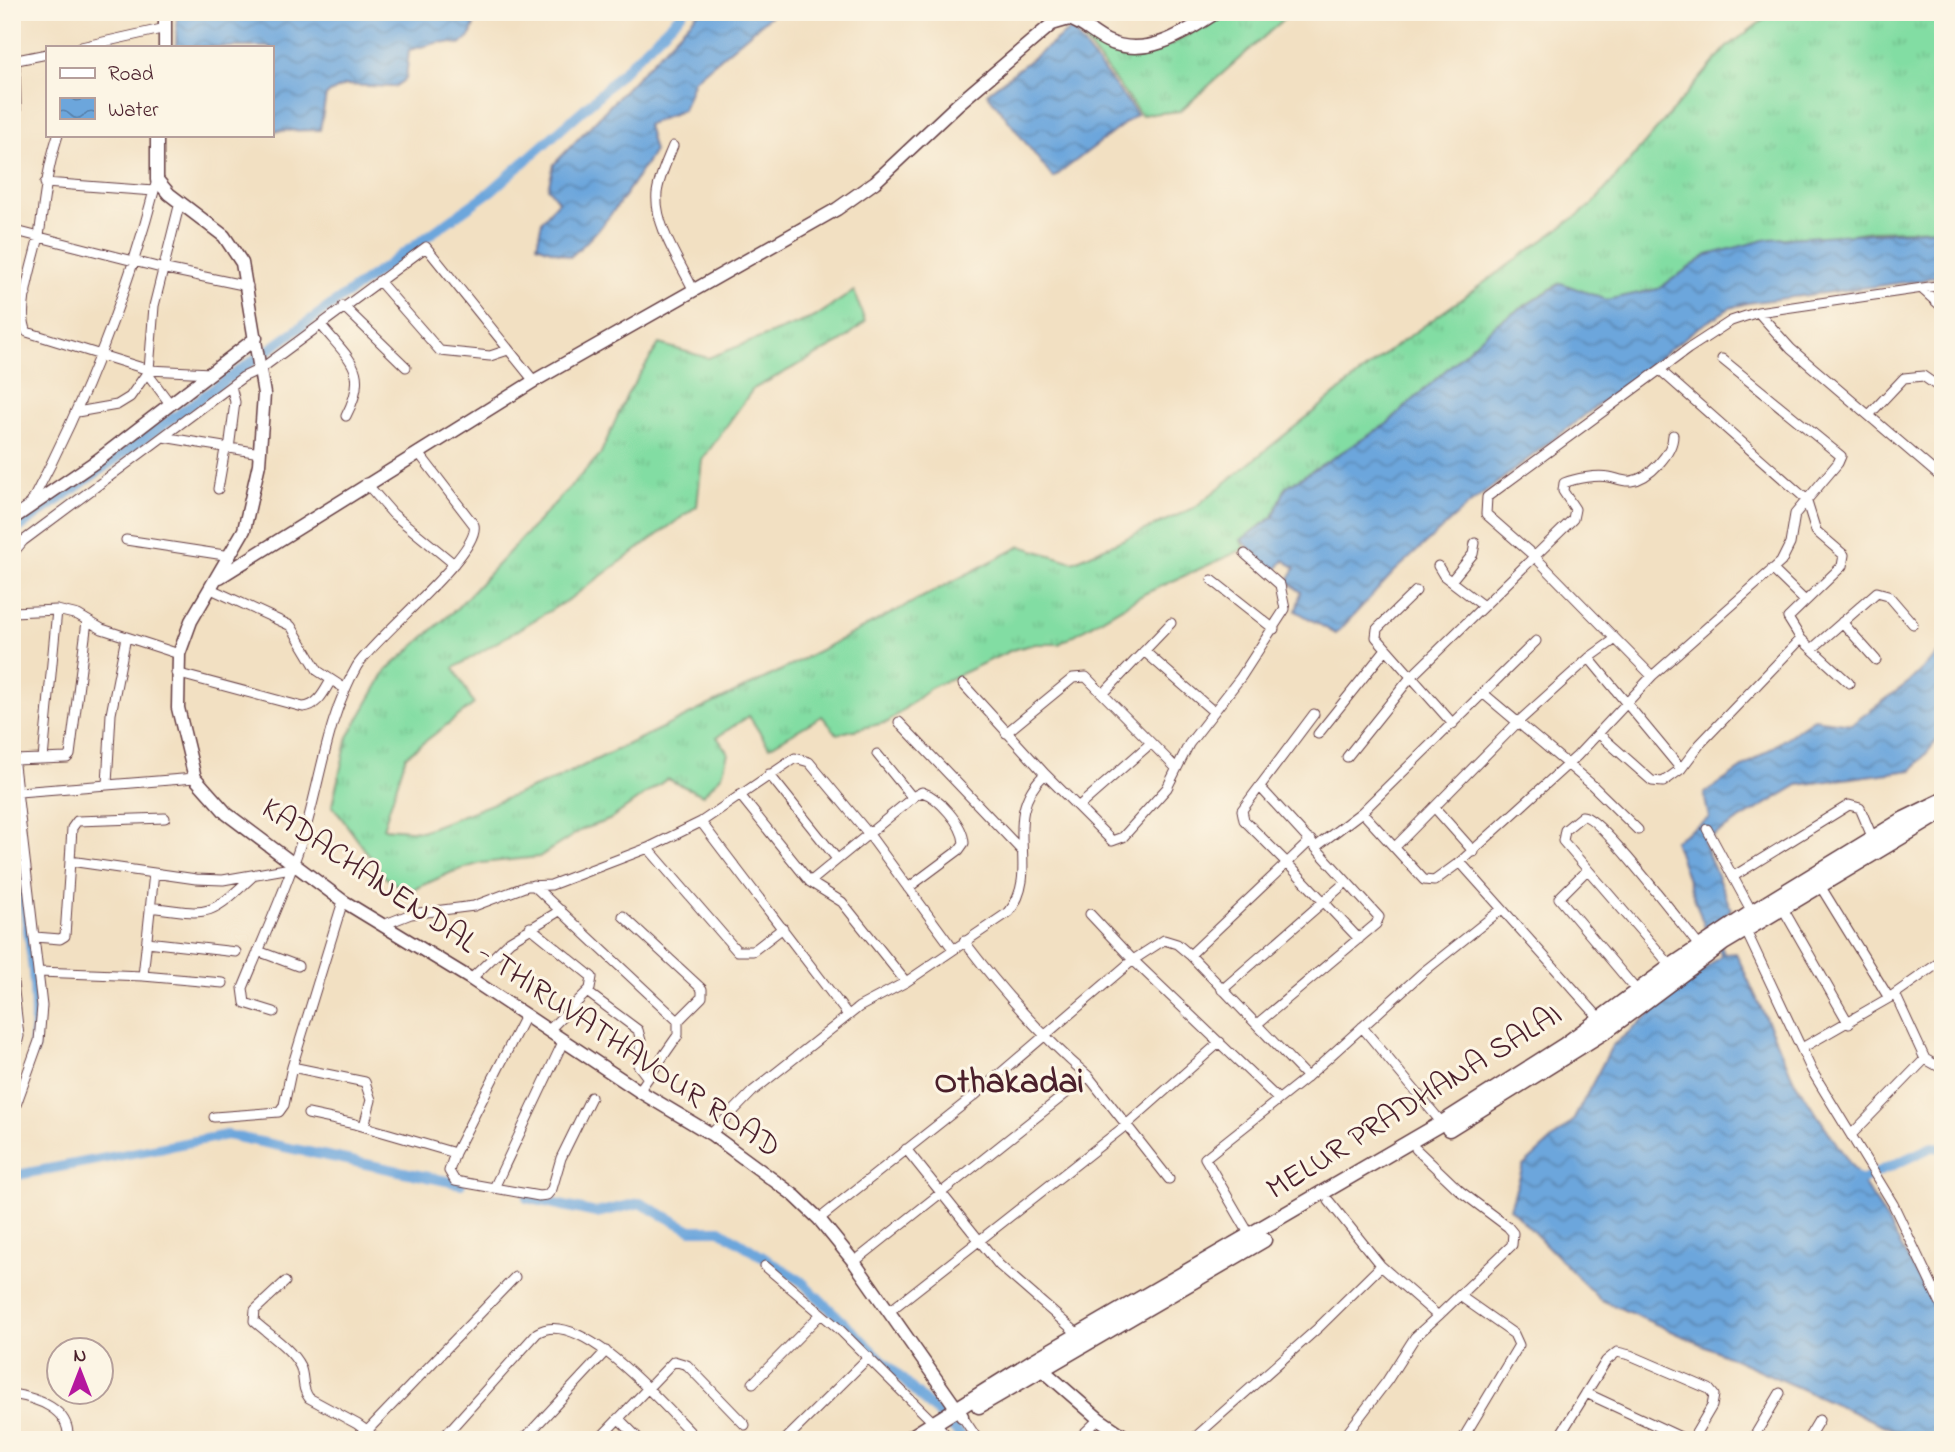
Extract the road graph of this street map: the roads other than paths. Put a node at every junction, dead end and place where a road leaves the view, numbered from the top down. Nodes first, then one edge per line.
1 (165, 12) edge
2 (1217, 12) edge
3 (166, 28) junction
4 (85, 46) edge
5 (166, 46) edge
6 (46, 54) edge
7 (14, 61) edge
8 (58, 136) edge
9 (157, 136) edge
10 (673, 146) dead end
11 (45, 183) junction
12 (156, 186) junction
13 (12, 188) edge
14 (180, 202) junction
15 (12, 230) edge
16 (39, 236) junction
17 (136, 261) junction
18 (162, 268) junction
19 (379, 281) junction
20 (248, 285) junction
21 (1943, 285) edge
22 (693, 289) junction
23 (1923, 290) junction
24 (12, 292) edge
25 (26, 294) junction
26 (343, 306) junction
27 (1943, 308) edge
28 (1758, 312) junction
29 (321, 326) junction
30 (256, 344) junction
31 (508, 350) junction
32 (100, 356) junction
33 (1722, 359) dead end
34 (406, 367) dead end
35 (262, 368) junction
36 (1660, 370) junction
37 (148, 372) junction
38 (211, 373) junction
39 (534, 381) junction
40 (231, 386) junction
41 (1943, 390) edge
42 (171, 404) junction
43 (76, 412) junction
44 (1869, 415) junction
45 (346, 416) dead end
46 (1673, 435) dead end
47 (163, 437) junction
48 (227, 449) junction
49 (418, 452) junction
50 (260, 453) junction
51 (1943, 479) edge
52 (366, 483) junction
53 (218, 489) dead end
54 (1806, 499) junction
55 (29, 506) junction
56 (12, 519) edge
57 (126, 540) dead end
58 (1475, 543) dead end
59 (12, 554) edge
60 (1245, 554) dead end
61 (231, 556) junction
62 (1534, 556) junction
63 (453, 564) junction
64 (1438, 566) dead end
65 (1772, 569) junction
66 (1212, 580) dead end
67 (1451, 581) junction
68 (214, 584) junction
69 (1416, 591) dead end
70 (1804, 600) junction
71 (1482, 605) junction
72 (57, 610) junction
73 (12, 612) edge
74 (87, 621) junction
75 (1842, 622) junction
76 (1171, 623) dead end
77 (1913, 624) dead end
78 (1274, 629) junction
79 (126, 637) junction
80 (1801, 639) junction
81 (1614, 640) junction
82 (1536, 641) dead end
83 (1386, 649) junction
84 (1812, 649) junction
85 (1144, 651) junction
86 (179, 654) junction
87 (1589, 658) junction
88 (1876, 660) dead end
89 (176, 673) junction
90 (1652, 676) junction
91 (1411, 677) junction
92 (331, 680) junction
93 (1849, 682) dead end
94 (962, 684) dead end
95 (344, 688) junction
96 (1104, 693) junction
97 (1485, 694) junction
98 (1628, 705) junction
99 (1214, 712) junction
100 (1314, 714) dead end
101 (899, 722) dead end
102 (1518, 722) junction
103 (1453, 724) junction
104 (1006, 733) junction
105 (1318, 734) dead end
106 (1599, 734) junction
107 (1151, 743) junction
108 (12, 748) edge
109 (877, 754) dead end
110 (1347, 757) dead end
111 (43, 759) junction
112 (14, 760) junction
113 (1568, 764) junction
114 (1176, 768) junction
115 (1681, 769) junction
116 (769, 774) junction
117 (1045, 774) junction
118 (195, 778) junction
119 (107, 784) junction
120 (1260, 787) junction
121 (19, 792) junction
122 (740, 795) junction
123 (912, 797) junction
124 (1943, 800) edge
125 (1078, 807) junction
126 (1434, 807) junction
127 (1362, 812) junction
128 (1943, 812) edge
129 (165, 818) dead end
130 (701, 822) junction
131 (1707, 829) dead end
132 (1638, 830) dead end
133 (868, 833) junction
134 (1873, 839) junction
135 (1314, 843) junction
136 (1395, 847) junction
137 (648, 848) junction
138 (1022, 851) junction
139 (1474, 852) junction
140 (836, 859) junction
141 (70, 861) junction
142 (1460, 862) junction
143 (1287, 863) junction
144 (292, 866) junction
145 (1587, 870) junction
146 (154, 873) junction
147 (254, 875) junction
148 (1734, 876) junction
149 (810, 881) junction
150 (1346, 882) junction
151 (1819, 884) junction
152 (533, 885) junction
153 (908, 888) junction
154 (343, 901) junction
155 (1324, 902) junction
156 (150, 907) junction
157 (1782, 907) junction
158 (1502, 909) junction
159 (561, 910) junction
160 (1752, 912) junction
161 (1090, 914) dead end
162 (623, 916) dead end
163 (383, 925) junction
164 (530, 927) junction
165 (783, 928) junction
166 (1746, 931) junction
167 (35, 937) junction
168 (1359, 939) junction
169 (964, 941) junction
170 (1719, 941) junction
171 (147, 943) junction
172 (1700, 947) junction
173 (953, 949) junction
174 (258, 951) junction
175 (236, 952) dead end
176 (1191, 955) junction
177 (1133, 960) junction
178 (1943, 960) edge
179 (298, 966) dead end
180 (1671, 966) junction
181 (39, 972) junction
182 (12, 973) edge
183 (144, 976) junction
184 (471, 979) junction
185 (906, 982) junction
186 (223, 983) dead end
187 (1222, 990) junction
188 (586, 992) junction
189 (1638, 992) junction
190 (1892, 996) junction
191 (274, 1012) dead end
192 (526, 1014) junction
193 (848, 1015) junction
194 (678, 1021) junction
195 (1257, 1024) junction
196 (1605, 1024) junction
197 (1849, 1024) junction
198 (1362, 1027) junction
199 (550, 1030) junction
200 (1043, 1037) junction
201 (564, 1040) junction
202 (1220, 1042) junction
203 (1802, 1048) junction
204 (1925, 1059) junction
205 (12, 1065) edge
206 (292, 1068) junction
207 (1943, 1069) edge
208 (1088, 1076) junction
209 (1307, 1077) junction
210 (648, 1078) junction
211 (639, 1091) junction
212 (591, 1097) dead end
213 (1278, 1099) junction
214 (308, 1114) dead end
215 (12, 1116) edge
216 (214, 1116) dead end
217 (1442, 1123) junction
218 (363, 1126) junction
219 (1125, 1126) junction
220 (711, 1134) junction
221 (1852, 1134) junction
222 (906, 1149) junction
223 (1416, 1149) junction
224 (455, 1153) junction
225 (1169, 1179) dead end
226 (494, 1188) junction
227 (941, 1195) junction
228 (1329, 1201) junction
229 (819, 1219) junction
230 (1253, 1240) junction
231 (977, 1242) junction
232 (854, 1262) junction
233 (765, 1266) dead end
234 (1381, 1266) junction
235 (515, 1277) dead end
236 (285, 1282) dead end
237 (1460, 1296) junction
238 (1943, 1308) edge
239 (891, 1310) junction
240 (821, 1314) junction
241 (1438, 1316) junction
242 (1078, 1334) junction
243 (606, 1351) junction
244 (869, 1357) junction
245 (1037, 1365) junction
246 (752, 1383) dead end
247 (646, 1389) junction
248 (1586, 1393) junction
249 (1780, 1393) dead end
250 (12, 1394) edge
251 (618, 1418) junction
252 (947, 1419) junction
253 (1099, 1419) junction
254 (1819, 1420) dead end
255 (745, 1425) dead end
256 (367, 1431) junction
257 (68, 1440) edge
258 (379, 1440) edge
259 (442, 1440) edge
260 (523, 1440) edge
261 (598, 1440) edge
262 (640, 1440) edge
263 (698, 1440) edge
264 (785, 1440) edge
265 (907, 1440) edge
266 (924, 1440) edge
267 (951, 1440) edge
268 (978, 1440) edge
269 (1077, 1440) edge
270 (1130, 1440) edge
271 (1192, 1440) edge
272 (1342, 1440) edge
273 (1462, 1440) edge
274 (1557, 1440) edge
275 (1689, 1440) edge
276 (1752, 1440) edge
277 (1807, 1440) edge

1 - 3 main road
2 - 22 main road
3 - 4 street
3 - 5 main road
6 - 7 street
7 - 13 street
8 - 11 street
9 - 12 main road
10 - 22 street
11 - 12 street
11 - 16 street
12 - 14 main road, KADACHANENDAL - THIRUVATHAVOUR ROAD
12 - 17 street
14 - 18 street
14 - 20 main road, KADACHANENDAL - THIRUVATHAVOUR ROAD
15 - 16 street
16 - 17 street
16 - 25 street
17 - 18 street
17 - 32 street
18 - 20 street
18 - 37 street
19 - 26 street
19 - 31 street
19 - 31 street
20 - 30 main road, KADACHANENDAL - THIRUVATHAVOUR ROAD
21 - 23 street
22 - 39 main road
23 - 27 street
23 - 28 street
24 - 25 street
25 - 32 street
26 - 29 street
26 - 34 street
28 - 36 street
28 - 44 street
29 - 35 street
29 - 45 street
30 - 35 main road, KADACHANENDAL - THIRUVATHAVOUR ROAD
30 - 38 main road
31 - 39 street
32 - 37 street
32 - 43 street
33 - 54 street
35 - 40 street
35 - 50 main road, KADACHANENDAL - THIRUVATHAVOUR ROAD
36 - 54 street
36 - 62 street
37 - 38 street
37 - 42 street
37 - 43 street
38 - 42 main road
39 - 49 main road
40 - 47 street
40 - 48 street
41 - 44 street
42 - 55 main road
43 - 55 street
44 - 51 street
46 - 62 street
47 - 48 street
47 - 59 street
48 - 50 street
48 - 53 street
49 - 52 main road
49 - 63 street
50 - 61 main road, KADACHANENDAL - THIRUVATHAVOUR ROAD
52 - 63 street
52 - 68 main road
54 - 65 street
54 - 70 street
55 - 56 main road
57 - 61 street
58 - 67 street
60 - 78 street
61 - 68 main road, KADACHANENDAL - THIRUVATHAVOUR ROAD
62 - 71 street
62 - 81 street
63 - 95 street
64 - 67 street
65 - 70 street
65 - 90 street
66 - 78 street
67 - 71 street
68 - 86 main road, KADACHANENDAL - THIRUVATHAVOUR ROAD
68 - 92 street
69 - 83 street
70 - 80 street
71 - 91 street
72 - 73 street
72 - 74 street
72 - 111 street
74 - 79 street
74 - 111 street
75 - 77 street
75 - 84 street
75 - 88 street
76 - 85 street
78 - 99 street
79 - 86 street
79 - 119 street
80 - 84 street
80 - 115 street
81 - 87 street
81 - 90 street
82 - 97 street
83 - 91 street
83 - 105 street
84 - 93 street
85 - 96 street
85 - 99 street
86 - 89 main road, KADACHANENDAL - THIRUVATHAVOUR ROAD
87 - 98 street
87 - 102 street
89 - 92 street
89 - 118 main road, KADACHANENDAL - THIRUVATHAVOUR ROAD
90 - 98 street
91 - 103 street
91 - 110 street
92 - 95 street
94 - 104 street
95 - 144 street
96 - 104 street
96 - 107 street
97 - 102 street
97 - 103 street
98 - 106 street
98 - 115 street
99 - 114 street
100 - 120 street
101 - 138 street
102 - 113 street
102 - 126 street
103 - 127 street
104 - 117 street
106 - 113 street
106 - 115 street
107 - 114 street
107 - 125 street
108 - 112 street
109 - 123 street
111 - 112 street
112 - 121 street
113 - 132 street
113 - 139 street
114 - 125 street
116 - 122 street
116 - 133 street
116 - 140 street
117 - 125 street
117 - 138 street
118 - 119 street
118 - 144 main road, KADACHANENDAL - THIRUVATHAVOUR ROAD
119 - 121 street
120 - 135 street
120 - 143 street
121 - 167 street
122 - 130 street
122 - 149 street
123 - 133 street
123 - 153 street
124 - 134 main road, MELUR PRADHANA SALAI
126 - 136 street
126 - 139 street
127 - 135 street
127 - 136 street
128 - 151 main road, MELUR PRADHANA SALAI
129 - 141 street
130 - 137 street
130 - 165 street
131 - 148 street
133 - 140 street
133 - 153 street
134 - 148 street
134 - 160 main road, MELUR PRADHANA SALAI
135 - 143 street
135 - 150 street
136 - 142 street
137 - 152 street
137 - 165 street
138 - 169 street
139 - 142 street
140 - 149 street
141 - 146 street
141 - 167 street
142 - 158 street
143 - 155 street
143 - 176 street
144 - 147 street
144 - 154 main road, KADACHANENDAL - THIRUVATHAVOUR ROAD
144 - 174 street
145 - 172 street
145 - 180 street
145 - 189 street
146 - 147 street
146 - 156 street
147 - 156 street
148 - 160 street
149 - 185 street
150 - 155 street
150 - 168 street
151 - 157 main road, MELUR PRADHANA SALAI
151 - 190 street
152 - 159 street
152 - 163 street
153 - 173 street
154 - 163 main road, KADACHANENDAL - THIRUVATHAVOUR ROAD
154 - 206 street
155 - 168 street
155 - 187 street
156 - 171 street
157 - 166 main road, MELUR PRADHANA SALAI
157 - 197 street
158 - 196 street
158 - 198 street
159 - 164 street
159 - 194 street
160 - 170 main road, MELUR PRADHANA SALAI
161 - 177 street
162 - 194 street
163 - 184 main road, KADACHANENDAL - THIRUVATHAVOUR ROAD
164 - 184 street
164 - 188 street
165 - 193 street
166 - 170 main road, MELUR PRADHANA SALAI
166 - 203 street
167 - 181 street
168 - 195 street
169 - 173 street
169 - 200 street
170 - 172 main road, MELUR PRADHANA SALAI
170 - 196 main road, MELUR PRADHANA SALAI
171 - 175 street
171 - 183 street
172 - 180 main road, MELUR PRADHANA SALAI
173 - 185 street
174 - 179 street
174 - 191 street
176 - 177 street
176 - 187 street
177 - 200 street
177 - 202 street
178 - 190 street
180 - 189 main road, MELUR PRADHANA SALAI
181 - 183 street
181 - 215 street
182 - 205 street
183 - 186 street
184 - 192 main road, KADACHANENDAL - THIRUVATHAVOUR ROAD
185 - 193 street
187 - 195 street
188 - 199 street
188 - 210 street
189 - 196 main road, MELUR PRADHANA SALAI
190 - 197 street
190 - 204 street
192 - 199 main road, KADACHANENDAL - THIRUVATHAVOUR ROAD
192 - 224 street
193 - 220 street
194 - 210 street
195 - 209 street
196 - 217 main road, MELUR PRADHANA SALAI
196 - 223 main road, MELUR PRADHANA SALAI
197 - 203 street
198 - 209 street
198 - 217 street
199 - 201 main road, KADACHANENDAL - THIRUVATHAVOUR ROAD
200 - 208 street
200 - 222 street
201 - 211 main road, KADACHANENDAL - THIRUVATHAVOUR ROAD
201 - 226 street
202 - 213 street
202 - 219 street
203 - 221 street
204 - 207 street
204 - 221 street
206 - 216 street
206 - 218 street
208 - 219 street
208 - 227 street
209 - 213 street
210 - 211 street
211 - 220 main road, KADACHANENDAL - THIRUVATHAVOUR ROAD
212 - 226 street
213 - 230 street
214 - 218 street
217 - 230 main road, MELUR PRADHANA SALAI
218 - 224 street
219 - 225 street
219 - 231 street
220 - 229 main road, KADACHANENDAL - THIRUVATHAVOUR ROAD
221 - 238 street
222 - 227 street
222 - 229 street
223 - 228 main road, MELUR PRADHANA SALAI
223 - 237 street
224 - 226 street
227 - 231 street
227 - 232 street
228 - 230 main road, MELUR PRADHANA SALAI
228 - 234 street
229 - 232 main road, KADACHANENDAL - THIRUVATHAVOUR ROAD
230 - 242 main road, MELUR PRADHANA SALAI
230 - 245 main road, MELUR PRADHANA SALAI
231 - 239 street
231 - 242 street
232 - 239 main road, KADACHANENDAL - THIRUVATHAVOUR ROAD
233 - 240 street
234 - 241 street
234 - 271 street
235 - 256 street
236 - 256 street
237 - 241 street
237 - 273 street
239 - 252 main road, KADACHANENDAL - THIRUVATHAVOUR ROAD
240 - 244 street
240 - 246 street
241 - 272 street
242 - 245 main road, MELUR PRADHANA SALAI
243 - 247 street
243 - 259 street
243 - 260 street
244 - 252 street
244 - 264 street
245 - 252 main road, MELUR PRADHANA SALAI
245 - 253 main road
247 - 251 street
247 - 255 street
247 - 263 street
248 - 274 street
248 - 275 street
248 - 275 street
249 - 276 street
250 - 257 street
251 - 261 street
251 - 262 street
252 - 265 main road, MELUR PRADHANA SALAI
252 - 266 main road, MELUR PRADHANA SALAI
252 - 267 street
252 - 268 street
253 - 269 street
253 - 270 main road
254 - 277 street
256 - 258 street

